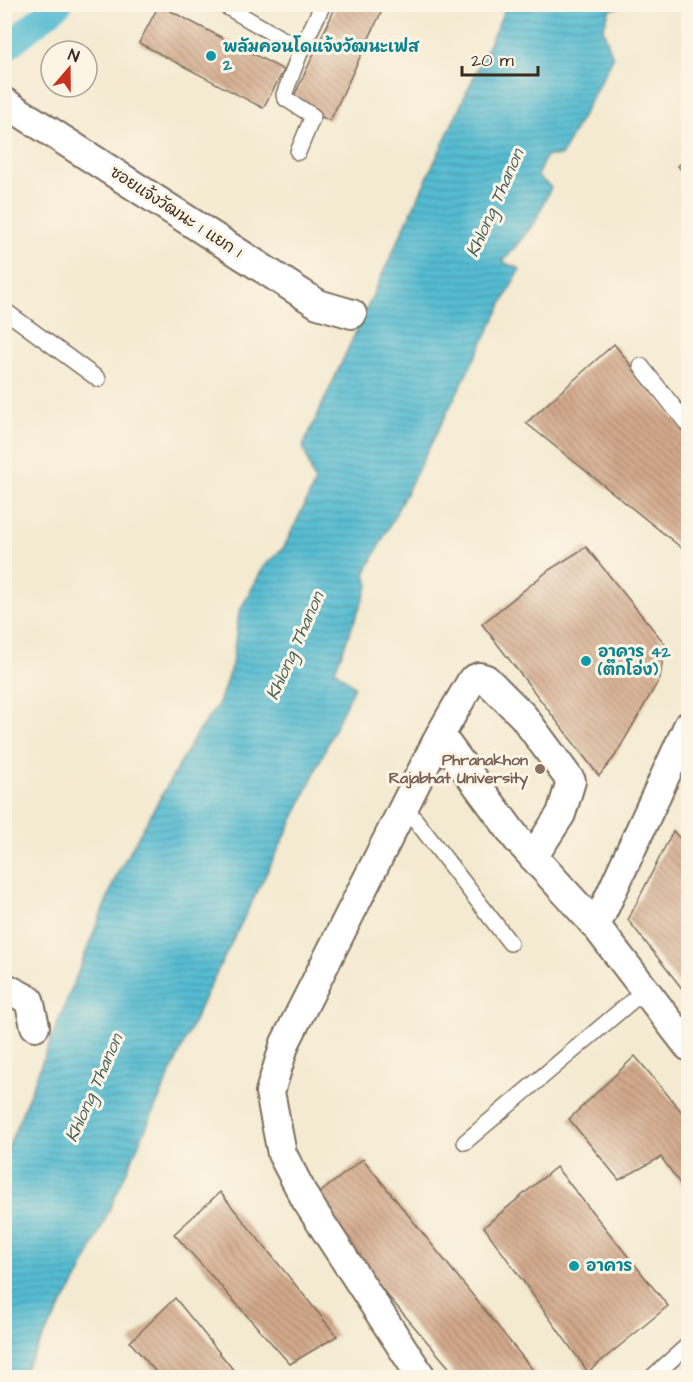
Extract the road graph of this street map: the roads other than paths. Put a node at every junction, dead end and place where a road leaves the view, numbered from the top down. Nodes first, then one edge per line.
1 (322, 4) edge
2 (233, 7) edge
3 (301, 50) junction
4 (4, 102) edge
5 (298, 152) dead end
6 (4, 310) edge
7 (352, 314) dead end
8 (641, 366) dead end
9 (98, 380) dead end
10 (688, 425) edge
11 (688, 726) edge
12 (440, 735) junction
13 (404, 806) junction
14 (534, 857) junction
15 (596, 926) junction
16 (510, 943) dead end
17 (4, 987) edge
18 (646, 989) junction
19 (35, 1026) dead end
20 (688, 1046) edge
21 (465, 1142) dead end
22 (688, 1345) edge
23 (422, 1377) edge
24 (651, 1377) edge

1 - 3 lane
2 - 3 lane
3 - 5 lane
4 - 7 street, ซอยแจ้งวัฒนะ 1 แยก 1
6 - 9 lane
8 - 10 lane
11 - 15 street
12 - 13 street
12 - 14 street
12 - 14 street
13 - 16 lane
13 - 23 street
14 - 15 street
15 - 18 street
17 - 19 street
18 - 20 street
18 - 21 lane
22 - 24 lane

